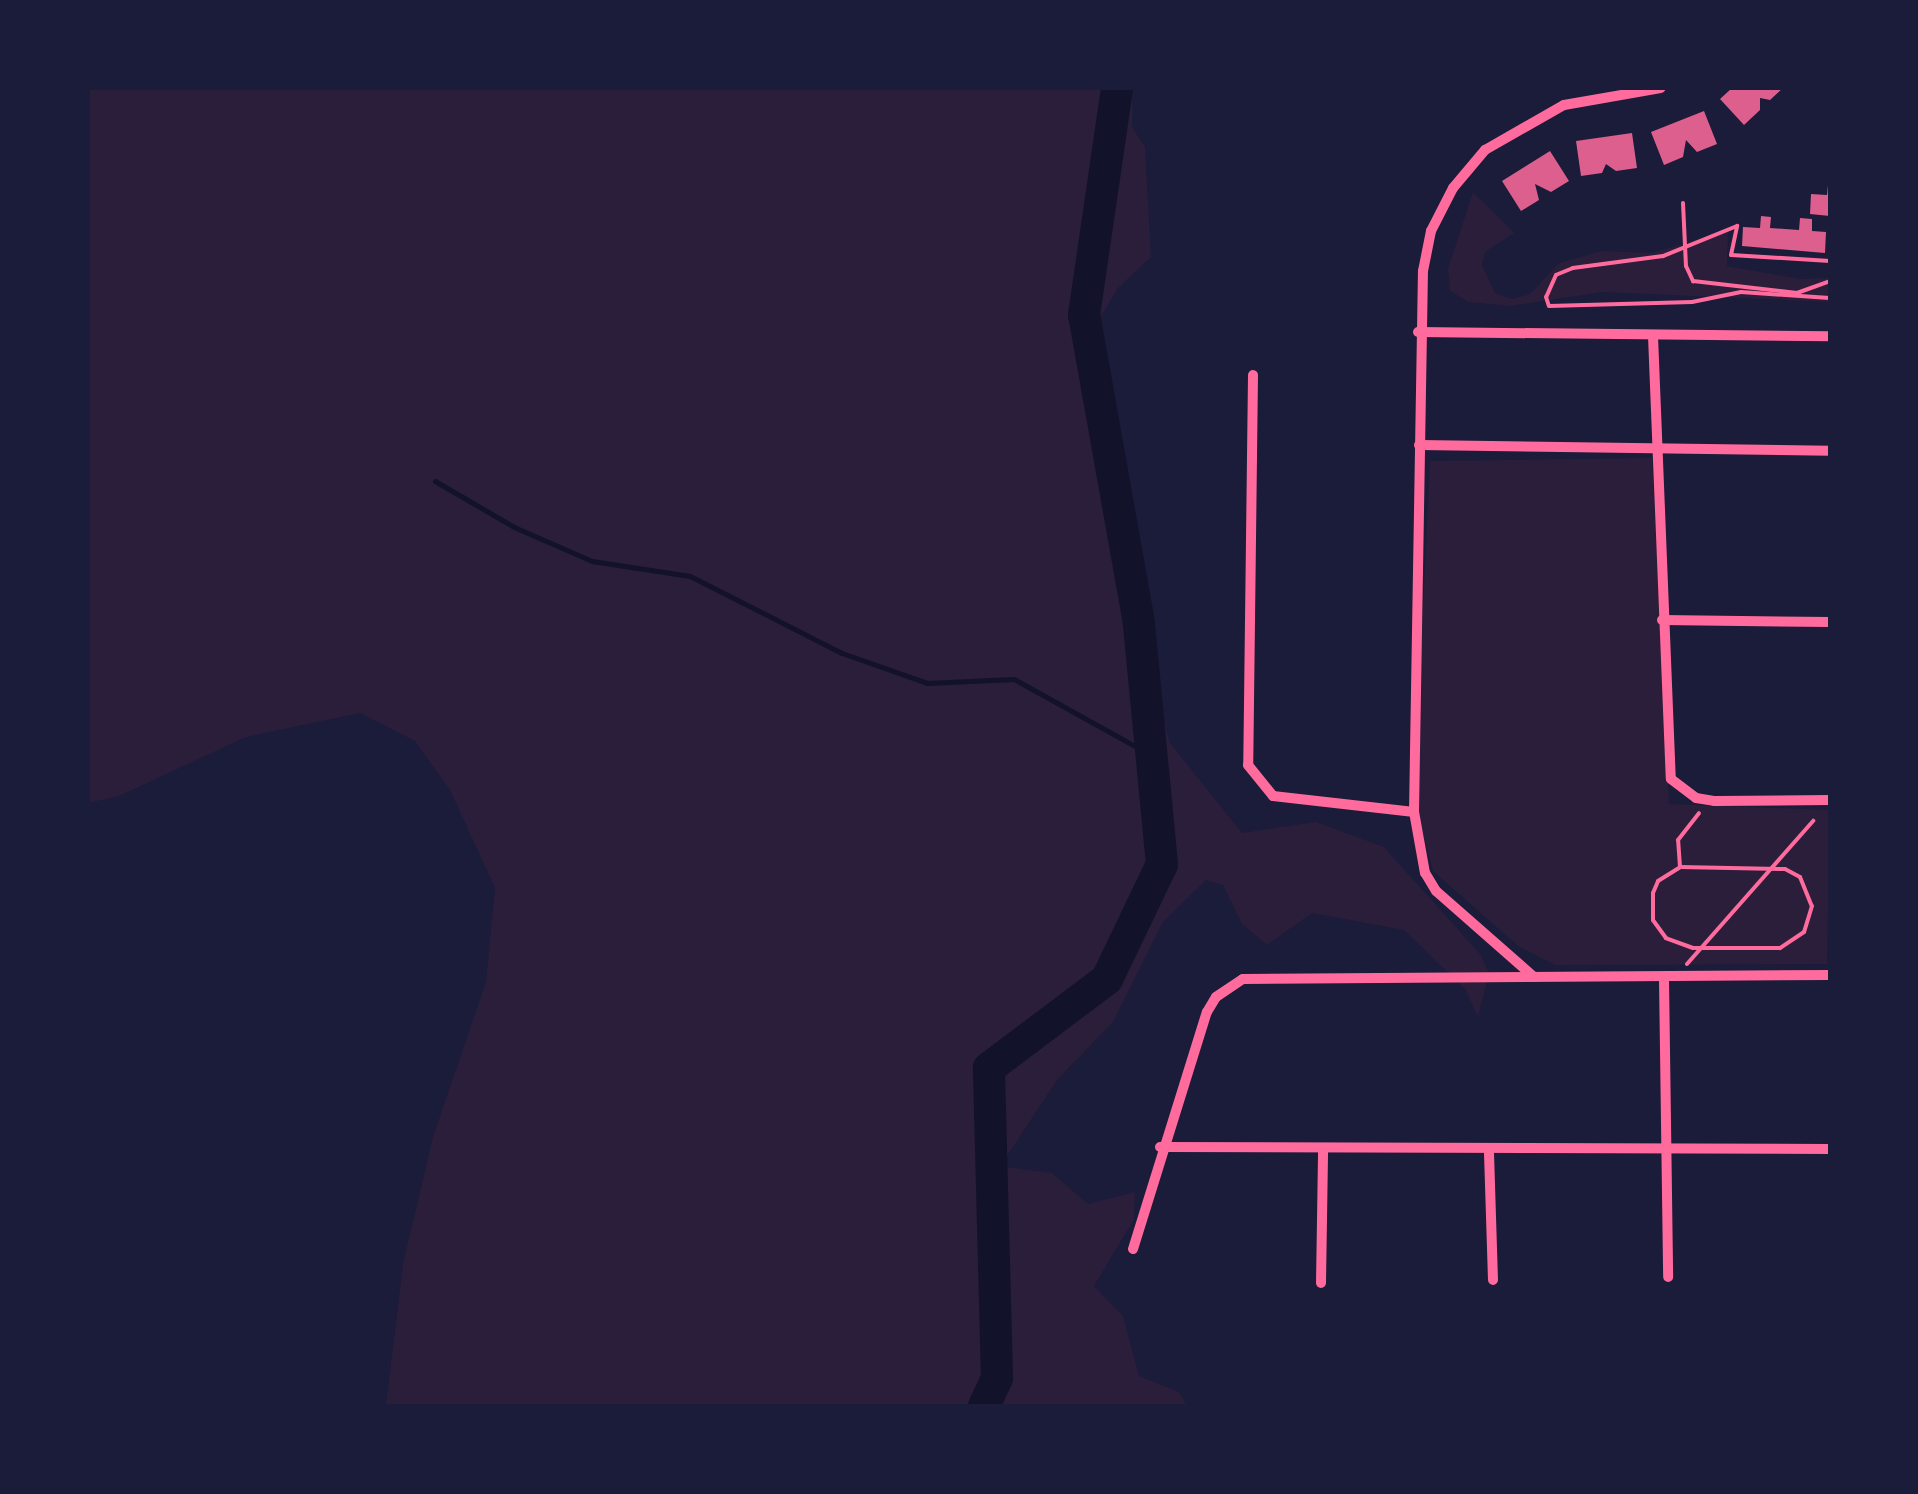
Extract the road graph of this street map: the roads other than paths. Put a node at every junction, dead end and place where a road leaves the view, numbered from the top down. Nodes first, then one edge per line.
1 (1661, 88) edge
2 (1418, 332) junction
3 (1653, 336) junction
4 (1830, 336) edge
5 (1253, 375) dead end
6 (1418, 445) junction
7 (1830, 451) edge
8 (1656, 453) junction
9 (1662, 620) junction
10 (1830, 622) edge
11 (1830, 800) edge
12 (1414, 812) junction
13 (1830, 975) edge
14 (1534, 977) junction
15 (1669, 979) junction
16 (1160, 1146) junction
17 (1830, 1149) edge
18 (1323, 1150) junction
19 (1666, 1151) junction
20 (1489, 1152) junction
21 (1132, 1250) dead end
22 (1668, 1277) dead end
23 (1493, 1280) dead end
24 (1321, 1284) dead end

1 - 2 street
2 - 3 street
2 - 6 street
3 - 4 street
3 - 8 street
5 - 12 street
6 - 8 street
6 - 12 street
7 - 8 street
8 - 9 street
9 - 10 street
9 - 11 street
12 - 14 street
13 - 15 street
14 - 15 street
14 - 16 street
15 - 19 street
16 - 18 street
16 - 21 street
17 - 19 street
18 - 20 street
18 - 24 street
19 - 20 street
19 - 22 street
20 - 23 street

